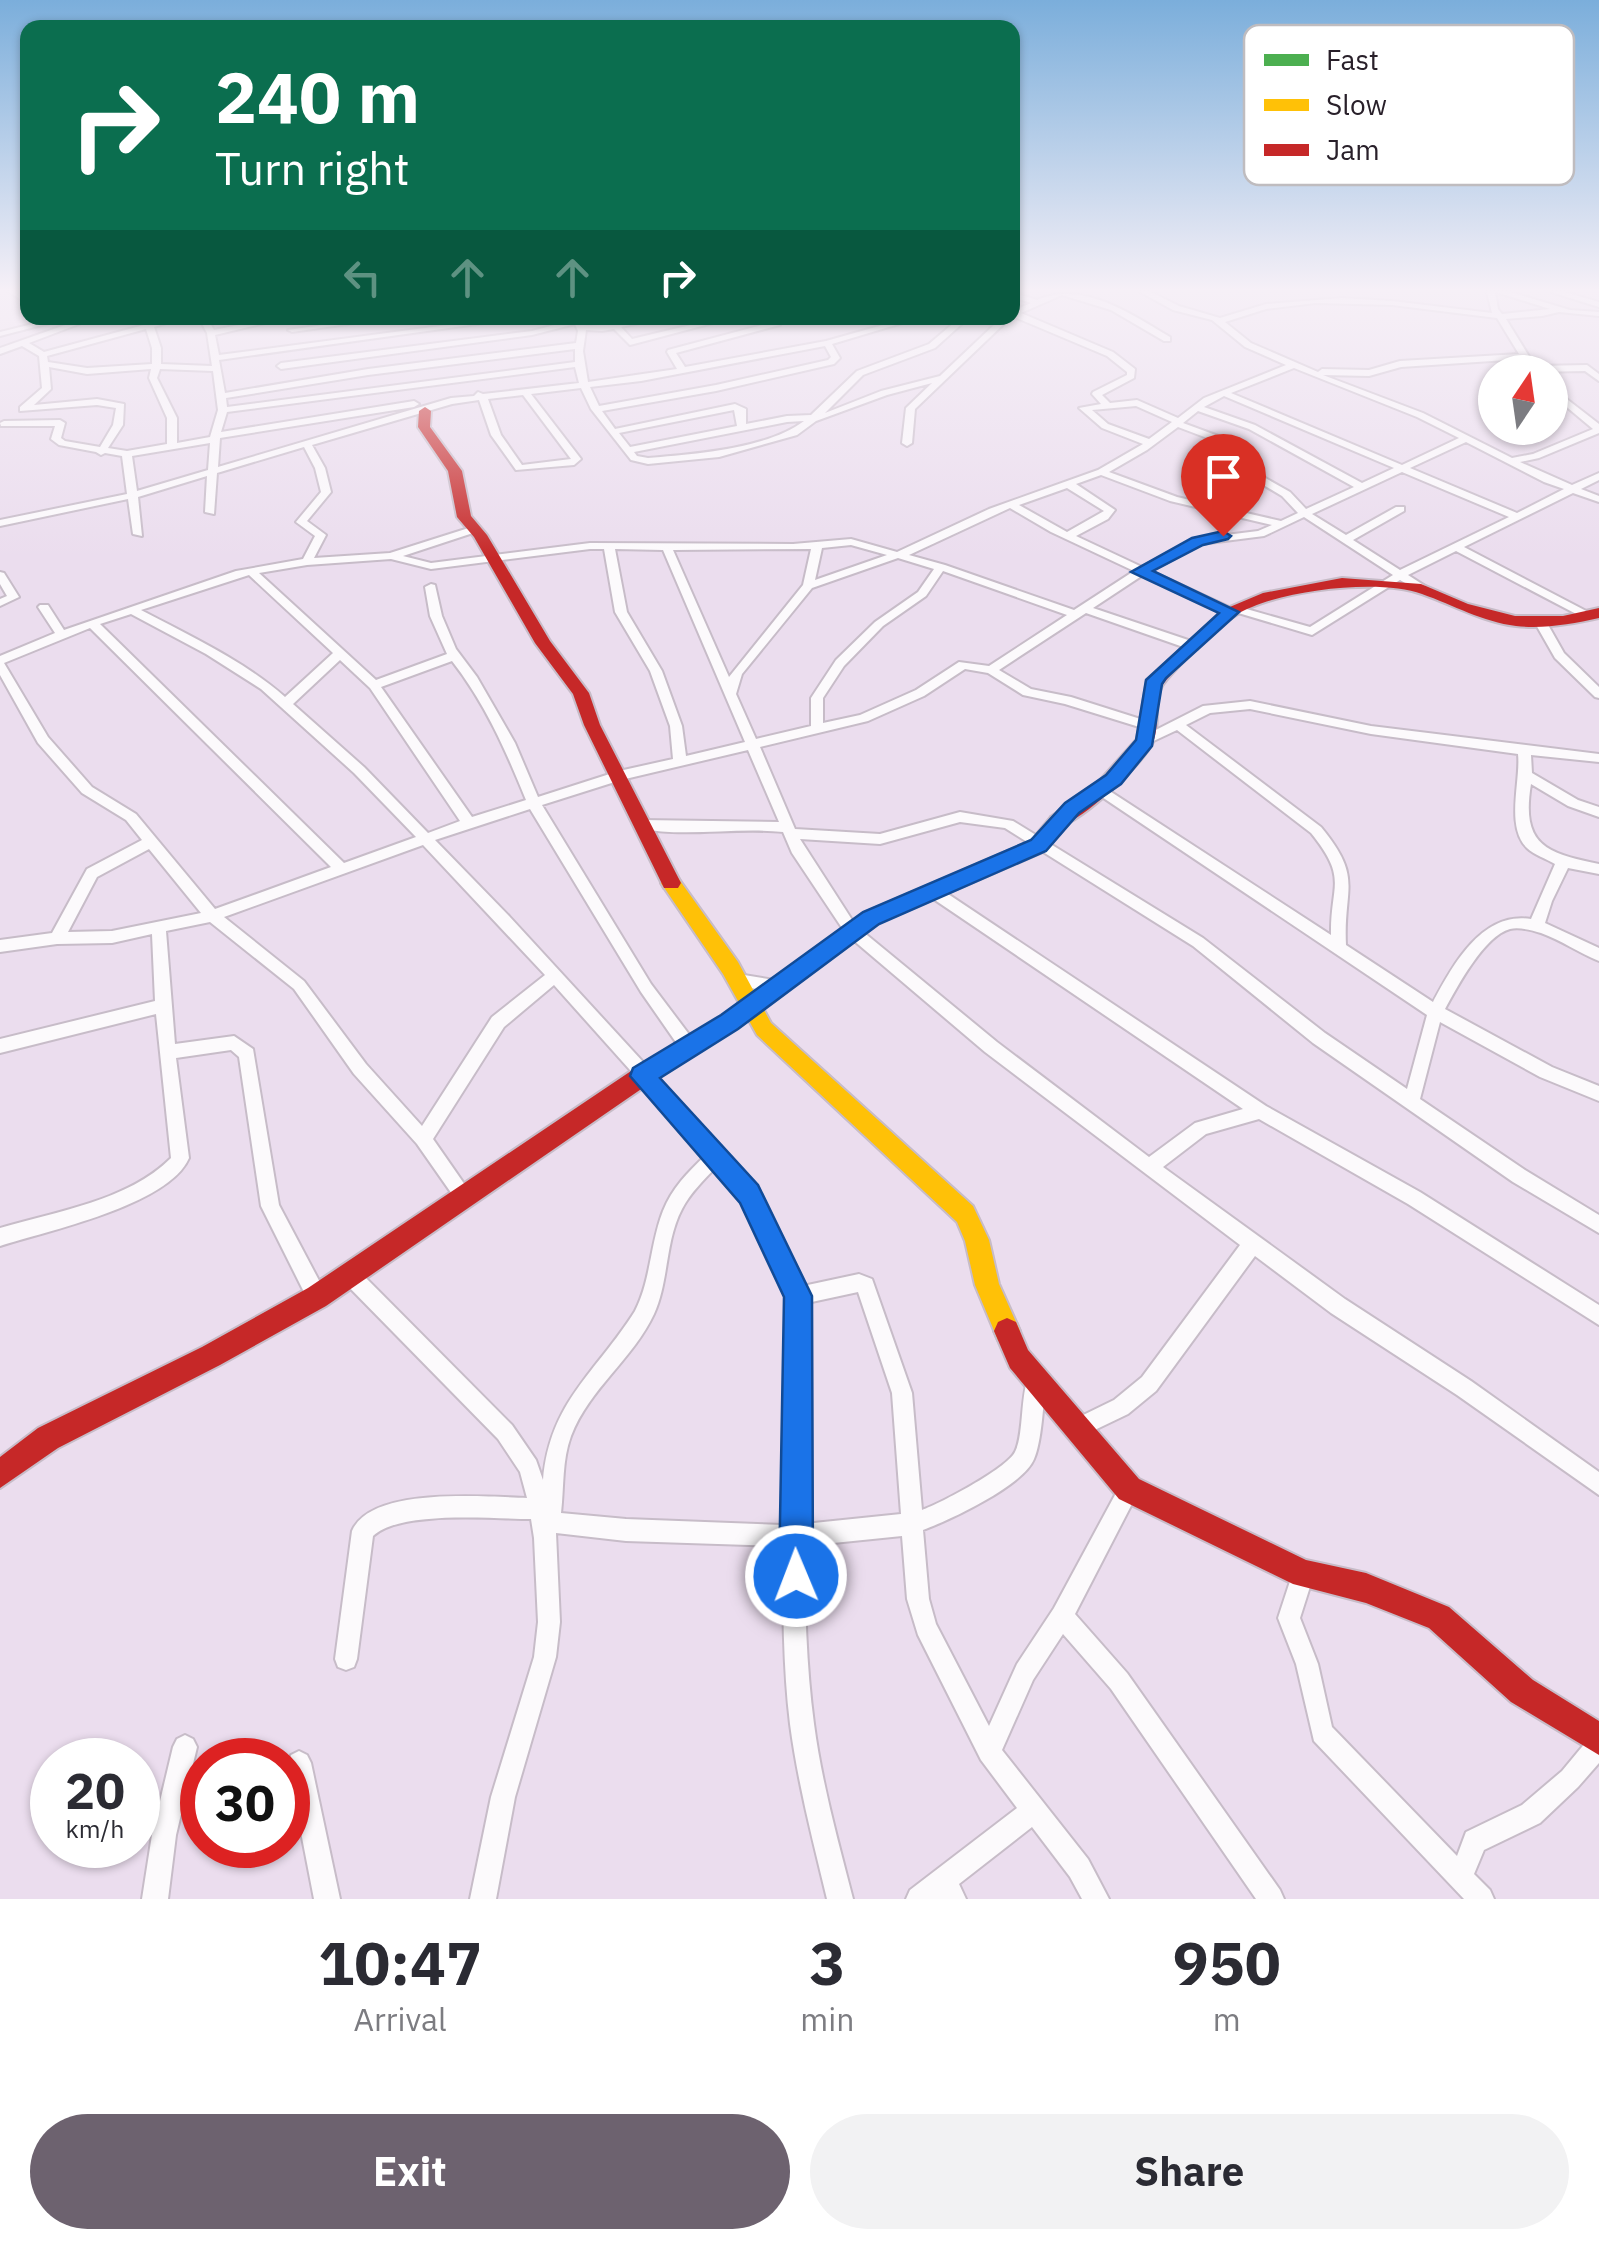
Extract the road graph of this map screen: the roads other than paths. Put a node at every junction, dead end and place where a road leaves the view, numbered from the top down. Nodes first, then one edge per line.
1 (47, 381) edge
2 (154, 381) edge
3 (218, 381) edge
4 (311, 381) edge
5 (451, 381) edge
6 (472, 381) edge
7 (583, 381) edge
8 (621, 381) edge
9 (749, 381) edge
10 (852, 381) edge
11 (932, 381) edge
12 (939, 381) edge
13 (1123, 381) edge
14 (1256, 381) edge
15 (1332, 381) edge
16 (414, 385) junction
17 (584, 387) junction
18 (470, 390) junction
19 (527, 394) junction
20 (1223, 394) junction
21 (220, 396) junction
22 (483, 398) junction
23 (451, 401) junction
24 (1568, 403) edge
25 (1106, 405) junction
26 (1195, 407) junction
27 (23, 409) junction
28 (419, 409) junction
29 (596, 409) junction
30 (223, 410) junction
31 (814, 418) junction
32 (1177, 422) junction
33 (2, 426) edge
34 (270, 428) junction
35 (742, 428) junction
36 (1599, 430) edge
37 (612, 432) junction
38 (215, 438) junction
39 (1464, 439) junction
40 (908, 442) dead end
41 (1150, 443) junction
42 (307, 444) junction
43 (172, 446) junction
44 (628, 450) junction
45 (101, 452) junction
46 (279, 452) junction
47 (126, 454) junction
48 (1510, 461) junction
49 (1402, 469) junction
50 (215, 470) junction
51 (1100, 472) junction
52 (1599, 476) edge
53 (1070, 485) junction
54 (1362, 486) junction
55 (1570, 490) junction
56 (130, 496) junction
57 (1599, 499) edge
58 (1011, 505) junction
59 (1300, 507) junction
60 (1400, 510) dead end
61 (210, 512) dead end
62 (1516, 516) junction
63 (1278, 523) junction
64 (0, 524) edge
65 (475, 529) junction
66 (138, 534) dead end
67 (1067, 536) junction
68 (1348, 538) junction
69 (609, 547) junction
70 (667, 547) junction
71 (1456, 547) junction
72 (815, 550) junction
73 (391, 556) junction
74 (898, 556) junction
75 (492, 560) junction
76 (306, 562) junction
77 (941, 567) junction
78 (1140, 572) junction
79 (253, 573) junction
80 (0, 575) edge
81 (1395, 578) junction
82 (808, 586) junction
83 (431, 587) dead end
84 (0, 603) edge
85 (44, 607) dead end
86 (132, 610) junction
87 (1078, 611) junction
88 (1233, 611) junction
89 (1592, 614) edge
90 (92, 624) junction
91 (1541, 624) junction
92 (62, 635) junction
93 (1193, 646) junction
94 (340, 653) junction
95 (454, 656) junction
96 (0, 663) edge
97 (992, 670) junction
98 (374, 685) junction
99 (730, 694) junction
100 (1599, 694) edge
101 (284, 705) junction
102 (1177, 724) junction
103 (817, 726) junction
104 (1147, 734) junction
105 (749, 744) junction
106 (1524, 750) junction
107 (1599, 758) edge
108 (680, 759) junction
109 (619, 776) junction
110 (1527, 776) junction
111 (1100, 791) junction
112 (533, 802) junction
113 (1599, 812) edge
114 (469, 823) junction
115 (642, 824) junction
116 (789, 831) junction
117 (424, 839) junction
118 (149, 843) junction
119 (1038, 846) junction
120 (1563, 862) junction
121 (1599, 869) edge
122 (342, 870) junction
123 (934, 892) junction
124 (212, 916) junction
125 (1537, 926) junction
126 (158, 929) junction
127 (851, 930) junction
128 (57, 938) junction
129 (0, 946) edge
130 (1339, 948) junction
131 (1599, 954) edge
132 (554, 976) junction
133 (738, 980) junction
134 (774, 986) junction
135 (160, 1006) junction
136 (748, 1008) junction
137 (1436, 1012) junction
138 (730, 1022) junction
139 (764, 1029) junction
140 (0, 1046) edge
141 (688, 1046) junction
142 (169, 1052) junction
143 (642, 1076) junction
144 (1599, 1094) edge
145 (1411, 1101) junction
146 (1260, 1112) junction
147 (423, 1139) junction
148 (717, 1155) junction
149 (1149, 1166) junction
150 (465, 1198) junction
151 (1599, 1224) edge
152 (0, 1236) edge
153 (1253, 1243) junction
154 (349, 1274) junction
155 (798, 1296) junction
156 (318, 1297) junction
157 (1599, 1316) edge
158 (1036, 1382) junction
159 (1078, 1428) junction
160 (0, 1474) edge
161 (1599, 1485) edge
162 (1129, 1489) junction
163 (545, 1523) junction
164 (912, 1524) junction
165 (795, 1536) junction
166 (1303, 1574) junction
167 (1062, 1616) junction
168 (346, 1658) dead end
169 (1599, 1742) edge
170 (989, 1752) junction
171 (180, 1768) edge
172 (1033, 1812) junction
173 (310, 1817) edge
174 (1461, 1875) junction
175 (948, 1889) edge
176 (155, 1899) edge
177 (327, 1899) edge
178 (483, 1899) edge
179 (840, 1899) edge
180 (919, 1899) edge
181 (1096, 1899) edge
182 (1270, 1899) edge
183 (1481, 1899) edge

1 - 27 street
2 - 43 street
3 - 21 street
4 - 21 street
5 - 16 street
6 - 18 street
7 - 17 street
8 - 17 street
9 - 29 street
10 - 31 street
11 - 31 street
12 - 40 street
13 - 25 street
14 - 20 street
15 - 39 street
16 - 28 street
16 - 30 street
17 - 19 street
17 - 29 street
18 - 22 street
18 - 23 street
19 - 22 street
19 - 22 street
20 - 26 street
20 - 49 street
21 - 30 street
22 - 23 street
23 - 28 street
24 - 36 street
25 - 32 street
25 - 41 street
26 - 32 street
26 - 54 street
27 - 33 street
27 - 45 street
28 - 34 street
28 - 42 street
28 - 65 street
29 - 37 street
30 - 38 street
31 - 35 street
31 - 44 street
32 - 41 street
32 - 59 street
33 - 45 street
34 - 38 street
34 - 46 street
35 - 37 street
35 - 44 street
36 - 48 street
37 - 44 street
38 - 43 street
38 - 50 street
39 - 48 street
39 - 49 street
41 - 51 street
42 - 46 street
42 - 76 street
43 - 47 street
45 - 47 street
46 - 50 street
47 - 56 street
48 - 55 street
49 - 54 street
49 - 62 street
50 - 56 street
50 - 61 street
51 - 53 street
51 - 63 street
52 - 55 street
53 - 58 street
53 - 67 street
54 - 59 street
55 - 57 street
55 - 62 street
56 - 64 street
56 - 66 street
58 - 67 street
58 - 74 street
59 - 63 street
59 - 68 street
60 - 68 street
62 - 71 street
63 - 78 street
65 - 73 street
65 - 75 street
67 - 78 street
68 - 81 street
69 - 70 street
69 - 75 street
69 - 108 street
70 - 72 street
70 - 99 street
71 - 81 street
71 - 89 street
72 - 74 street
72 - 82 street
73 - 75 street
73 - 76 street
74 - 77 street
74 - 82 street
75 - 109 street
76 - 79 street
77 - 87 street
77 - 103 street
78 - 87 street
78 - 88 street
79 - 86 street
79 - 94 street
80 - 84 street
81 - 88 street
81 - 88 street
81 - 91 street
82 - 99 street
83 - 95 street
85 - 92 street
86 - 90 street
86 - 101 street
87 - 93 street
87 - 97 street
88 - 93 street
89 - 91 street
90 - 92 street
90 - 122 street
91 - 100 street
92 - 96 street
93 - 104 street
94 - 98 street
94 - 101 street
95 - 98 street
95 - 112 street
96 - 118 street
97 - 103 street
97 - 104 street
98 - 114 street
99 - 105 street
101 - 117 street
102 - 104 street
102 - 106 street
102 - 130 street
103 - 105 street
104 - 111 street
105 - 108 street
105 - 116 street
106 - 107 street
106 - 110 street
108 - 109 street
109 - 112 street
109 - 115 street
110 - 113 street
110 - 120 street
111 - 119 street
111 - 130 street
112 - 114 street
112 - 141 street
114 - 117 street
115 - 116 street
115 - 133 street
116 - 119 street
116 - 127 street
117 - 122 street
117 - 132 street
118 - 124 street
118 - 128 street
119 - 123 street
119 - 145 street
120 - 121 street
120 - 125 street
122 - 124 street
123 - 127 street
123 - 146 street
124 - 126 street
124 - 147 street
125 - 131 street
125 - 137 street
126 - 128 street
126 - 135 street
127 - 134 street
127 - 149 street
128 - 129 street
130 - 137 street
132 - 143 street
132 - 147 street
133 - 134 street
133 - 136 street
134 - 136 street
135 - 140 street
135 - 142 street
136 - 138 street
136 - 139 street
137 - 144 street
137 - 145 street
138 - 139 street
138 - 141 street
139 - 158 street
141 - 143 street
142 - 152 street
142 - 156 street
143 - 148 street
143 - 150 street
145 - 151 street
146 - 149 street
146 - 157 street
147 - 150 street
148 - 155 street
148 - 163 street
149 - 153 street
150 - 154 street
153 - 159 street
153 - 161 street
154 - 156 street
154 - 163 street
155 - 164 street
155 - 165 street
156 - 160 street
158 - 159 street
158 - 164 street
159 - 162 street
162 - 166 street
162 - 167 street
163 - 165 street
163 - 168 street
163 - 178 street
164 - 165 street
164 - 170 street
165 - 179 street
166 - 169 street
166 - 174 street
167 - 170 street
167 - 182 street
169 - 174 street
170 - 172 street
171 - 176 street
172 - 175 street
172 - 181 street
173 - 177 street
174 - 183 street
175 - 180 street

